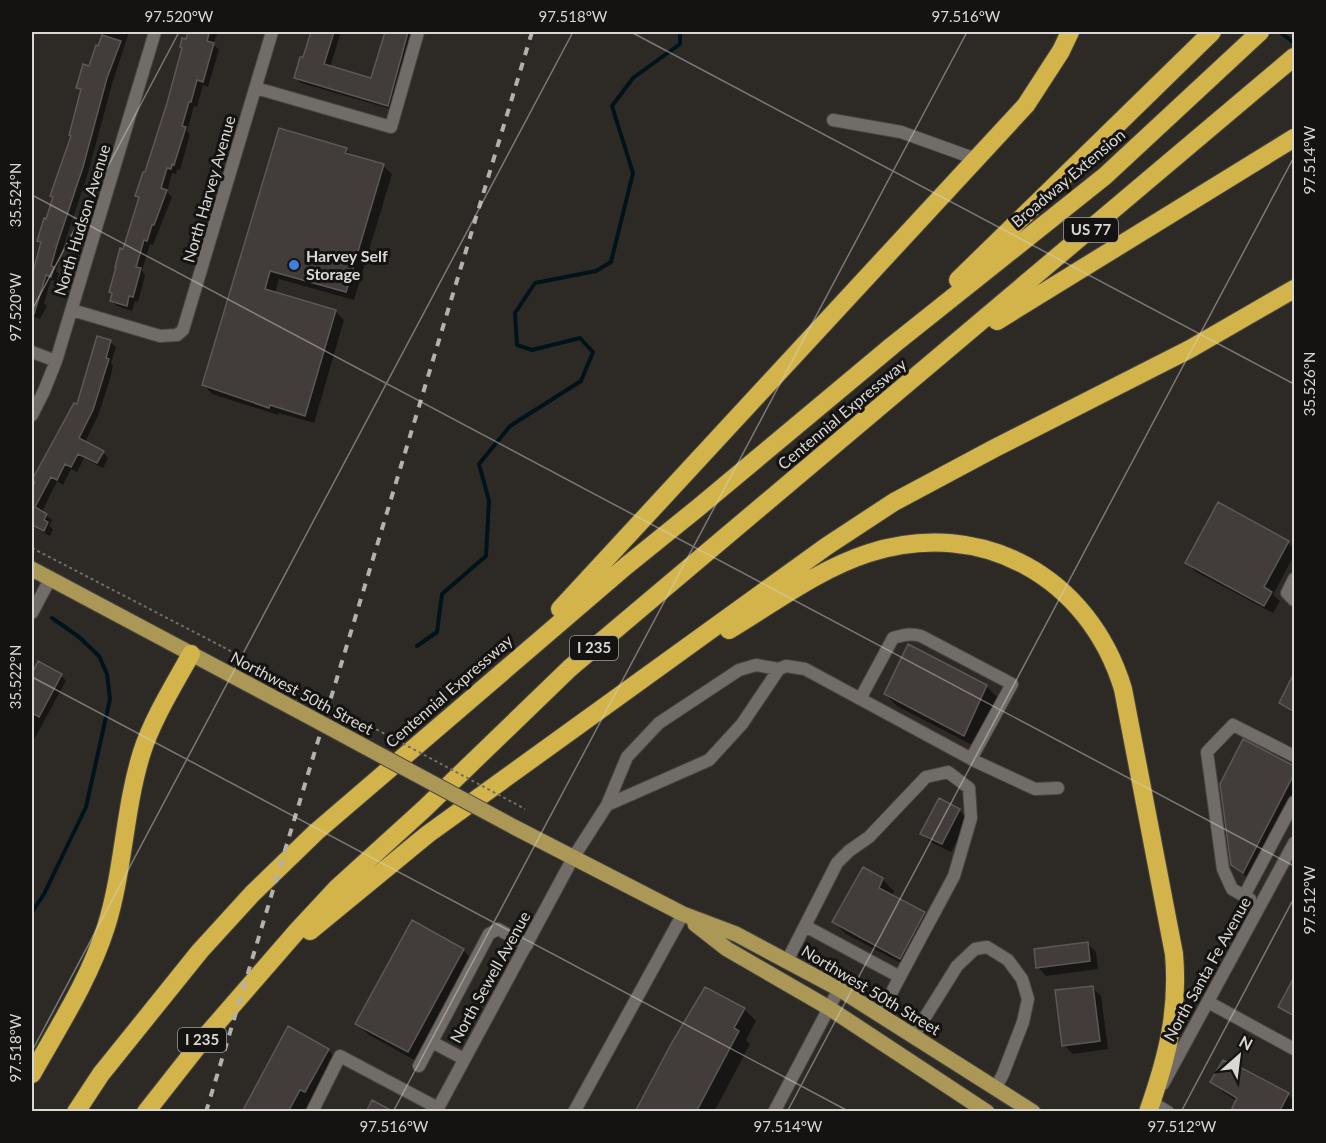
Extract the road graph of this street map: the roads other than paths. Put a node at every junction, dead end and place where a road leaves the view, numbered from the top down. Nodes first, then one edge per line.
1 (155, 32) edge
2 (273, 32) edge
3 (418, 32) edge
4 (1071, 32) edge
5 (1212, 32) edge
6 (1260, 32) edge
7 (1294, 57) edge
8 (255, 88) junction
9 (833, 120) dead end
10 (1294, 138) edge
11 (976, 159) junction
12 (1294, 289) edge
13 (72, 310) junction
14 (892, 345) junction
15 (949, 350) junction
16 (32, 352) edge
17 (56, 361) junction
18 (32, 415) edge
19 (32, 569) edge
20 (50, 579) junction
21 (1294, 579) edge
22 (1294, 600) edge
23 (32, 613) edge
24 (191, 654) junction
25 (506, 667) junction
26 (778, 669) junction
27 (860, 699) junction
28 (605, 706) junction
29 (1294, 756) edge
30 (971, 759) junction
31 (1058, 788) dead end
32 (1294, 802) edge
33 (607, 805) junction
34 (1294, 843) edge
35 (573, 858) junction
36 (1244, 896) junction
37 (1261, 904) junction
38 (683, 914) junction
39 (805, 926) junction
40 (527, 945) junction
41 (787, 961) junction
42 (262, 971) junction
43 (900, 977) junction
44 (839, 989) junction
45 (1208, 1002) junction
46 (829, 1008) junction
47 (880, 1014) junction
48 (914, 1035) junction
49 (432, 1042) junction
50 (1294, 1049) edge
51 (464, 1059) junction
52 (419, 1066) dead end
53 (32, 1074) edge
54 (995, 1089) junction
55 (1150, 1108) edge
56 (437, 1110) edge
57 (76, 1112) edge
58 (146, 1112) edge
59 (312, 1112) edge
60 (574, 1112) edge
61 (774, 1112) edge
62 (987, 1112) edge
63 (1033, 1112) edge
64 (1168, 1112) edge

1 - 13 street, North Hudson Avenue
2 - 8 street, North Harvey Avenue
3 - 8 street
4 - 11 highway
5 - 14 highway
6 - 14 highway, Broadway Extension / US 77
7 - 15 highway, US 77
8 - 13 street, North Harvey Avenue
9 - 11 street
10 - 15 highway
11 - 25 highway
12 - 28 highway
13 - 17 street, North Hudson Avenue
14 - 25 highway, Centennial Expressway / I 235
15 - 42 highway, Centennial Expressway / I 235
16 - 17 street
17 - 18 street, North Hudson Avenue
19 - 20 main road, Northwest 50th Street
20 - 23 street
20 - 24 main road, Northwest 50th Street
21 - 22 street
24 - 35 main road, Northwest 50th Street, bridge
24 - 53 highway
25 - 57 highway, Centennial Expressway / I 235
26 - 27 street, North Sewell Avenue
26 - 33 street
26 - 33 street, North Sewell Avenue
27 - 30 street
27 - 30 street
28 - 42 highway
28 - 55 highway
29 - 36 street
30 - 31 street
32 - 36 street
33 - 35 street, North Sewell Avenue
34 - 37 street, North Santa Fe Avenue
35 - 38 main road, Northwest 50th Street
35 - 40 street, North Sewell Avenue
36 - 37 street
37 - 45 street, North Santa Fe Avenue
38 - 41 main road, Northwest 50th Street
38 - 46 main road, Northwest 50th Street
38 - 60 street
39 - 41 street
39 - 43 street
39 - 43 street
40 - 49 street
40 - 51 street, North Sewell Avenue
41 - 44 main road, Northwest 50th Street
42 - 58 highway, Centennial Expressway / I 235
43 - 47 street
44 - 46 street
44 - 47 main road, Northwest 50th Street
45 - 50 street
45 - 55 street, North Santa Fe Avenue
46 - 61 street
46 - 62 main road, Northwest 50th Street
47 - 48 main road, Northwest 50th Street
48 - 54 main road, Northwest 50th Street
48 - 54 street
49 - 51 street
49 - 52 street
51 - 56 street, North Sewell Avenue
54 - 63 main road, Northwest 50th Street
55 - 64 street
56 - 59 street

